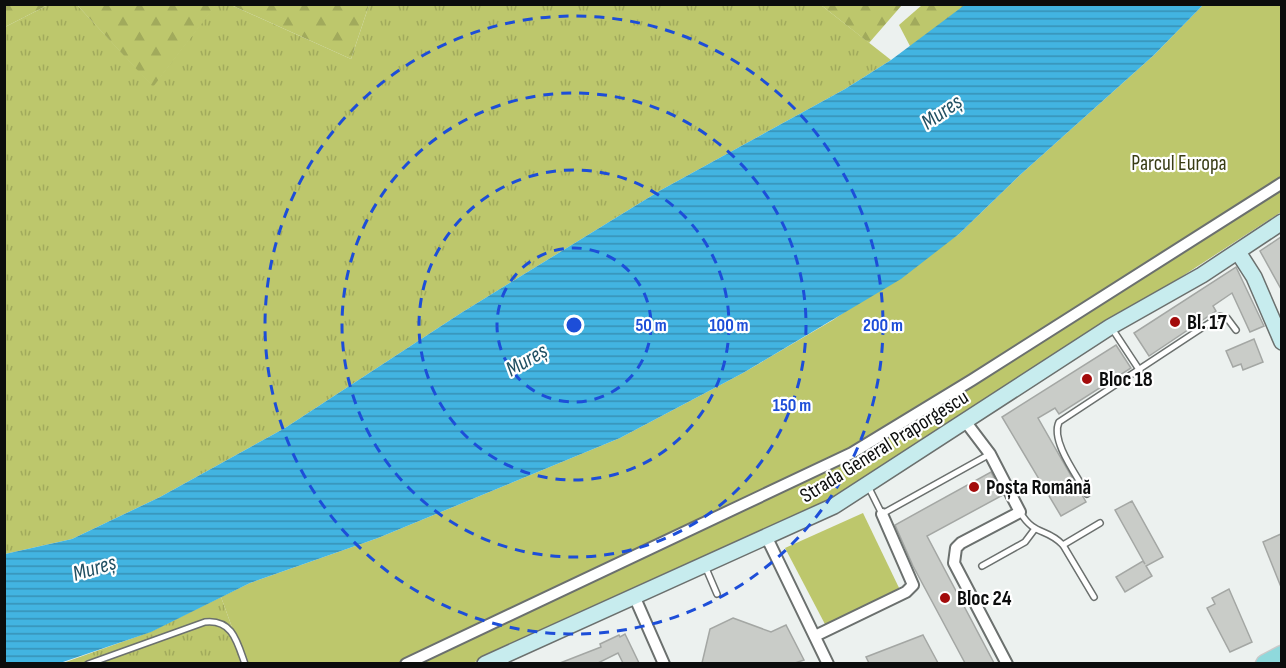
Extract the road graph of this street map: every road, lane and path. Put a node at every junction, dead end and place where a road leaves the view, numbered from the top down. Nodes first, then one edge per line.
1 (1281, 183) edge
2 (1281, 222) edge
3 (1238, 252) junction
4 (1110, 327) junction
5 (1236, 330) dead end
6 (1281, 342) edge
7 (1140, 370) junction
8 (965, 422) junction
9 (990, 454) junction
10 (868, 486) junction
11 (1087, 494) dead end
12 (1020, 512) junction
13 (882, 514) junction
14 (1100, 523) dead end
15 (1034, 530) junction
16 (767, 538) junction
17 (1063, 545) junction
18 (705, 566) junction
19 (982, 566) dead end
20 (717, 594) dead end
21 (1094, 597) dead end
22 (635, 598) junction
23 (815, 636) junction
24 (1281, 655) edge
25 (88, 663) edge
26 (245, 663) edge
27 (406, 663) edge
28 (485, 663) edge
29 (664, 663) edge
30 (828, 663) edge
31 (1007, 663) edge
32 (1265, 663) edge

1 - 27 street
2 - 3 street, Strada General Praporgescu
3 - 4 street, Strada General Praporgescu
3 - 6 street
4 - 7 lane
4 - 8 street, Strada General Praporgescu
5 - 7 lane
7 - 11 lane
8 - 9 street
8 - 10 street, Strada General Praporgescu
9 - 12 street
9 - 13 lane
10 - 13 lane
10 - 16 street, Strada General Praporgescu
12 - 15 lane
12 - 31 street
13 - 23 street
14 - 17 lane
15 - 17 lane
15 - 19 lane
16 - 18 street, Strada General Praporgescu
16 - 23 street
17 - 21 lane
18 - 20 lane
18 - 22 street, Strada General Praporgescu
22 - 28 street, Strada General Praporgescu
22 - 29 street
23 - 30 street
24 - 32 main road
25 - 26 lane

